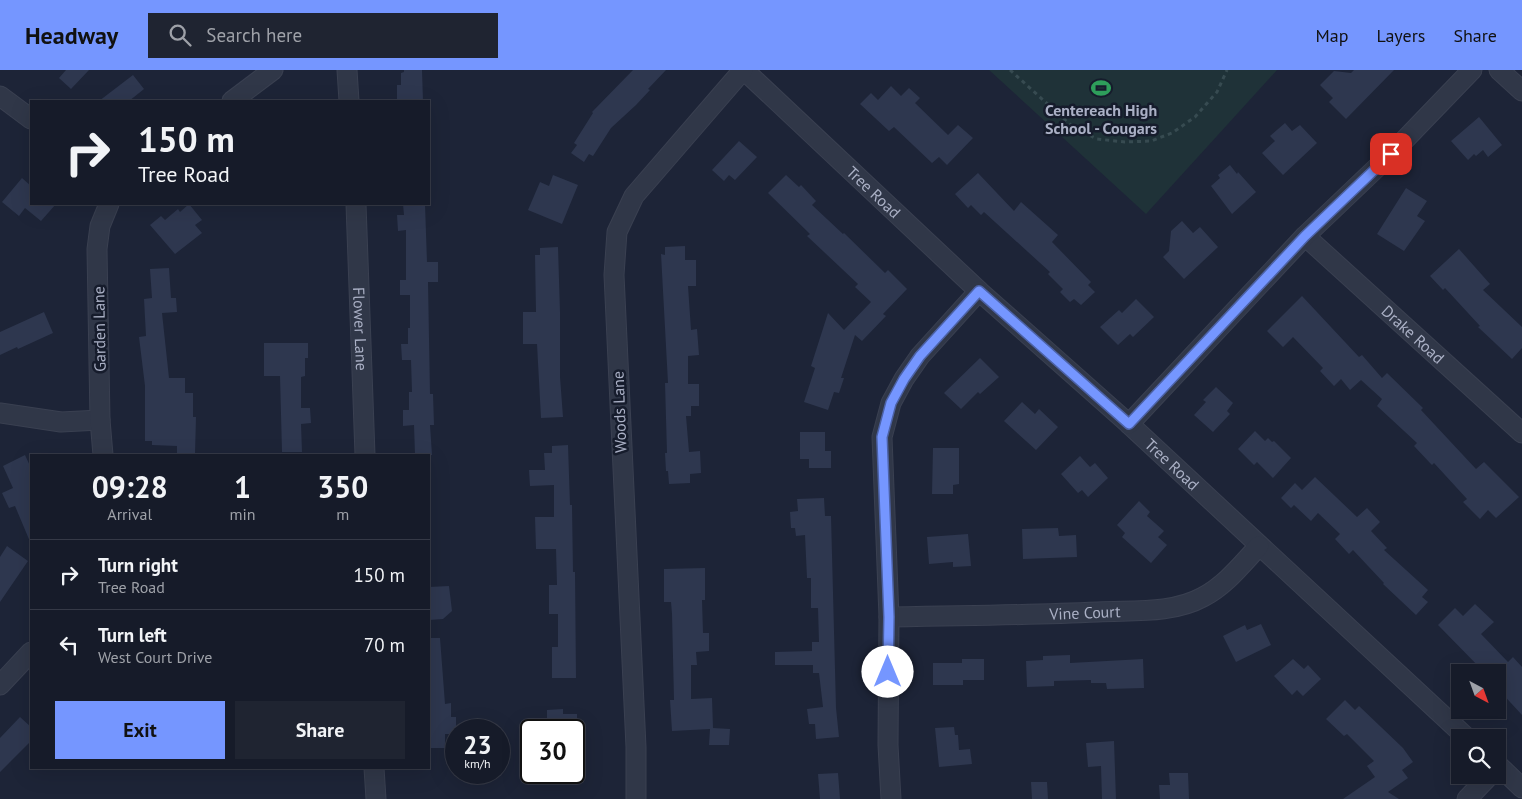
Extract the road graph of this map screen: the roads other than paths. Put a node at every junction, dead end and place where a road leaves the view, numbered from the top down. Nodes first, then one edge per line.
1 (273, 70) edge
2 (347, 70) edge
3 (744, 70) edge
4 (1472, 70) edge
5 (1499, 70) edge
6 (1522, 91) edge
7 (0, 96) edge
8 (233, 100) edge
9 (349, 100) edge
10 (30, 118) edge
11 (109, 205) edge
12 (356, 205) edge
13 (1305, 236) junction
14 (979, 291) junction
15 (0, 413) edge
16 (100, 420) junction
17 (1129, 424) junction
18 (1522, 433) edge
19 (103, 454) edge
20 (364, 454) edge
21 (1259, 546) junction
22 (889, 617) junction
23 (30, 653) edge
24 (0, 684) edge
25 (1457, 729) edge
26 (374, 769) edge
27 (1506, 773) edge
28 (1481, 784) edge
29 (1522, 788) edge
30 (376, 799) edge
31 (636, 799) edge
32 (891, 799) edge
33 (1467, 799) edge

1 - 8 street
2 - 9 street
3 - 14 street, Tree Road
3 - 31 street, Woods Lane
4 - 13 street
5 - 6 street
7 - 10 street
11 - 16 street, Garden Lane
12 - 20 street, Flower Lane
13 - 17 street
13 - 18 street, Drake Road
14 - 17 street, Tree Road
14 - 22 street
15 - 16 street
16 - 19 street, Garden Lane
17 - 21 street, Tree Road
21 - 22 street, Vine Court
21 - 25 street, Tree Road
22 - 32 street
23 - 24 street
26 - 30 street
27 - 29 street
28 - 33 street

